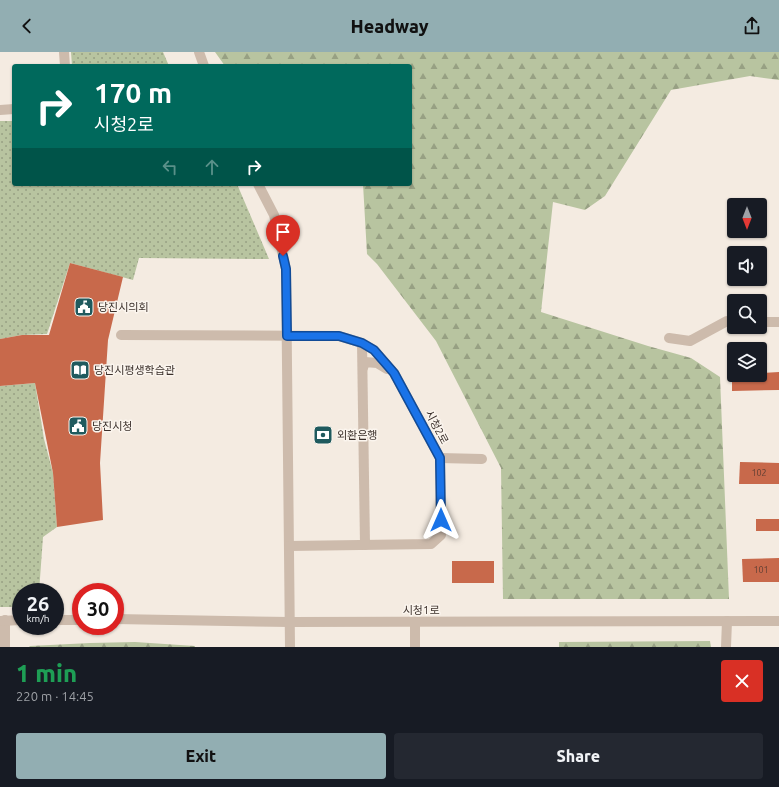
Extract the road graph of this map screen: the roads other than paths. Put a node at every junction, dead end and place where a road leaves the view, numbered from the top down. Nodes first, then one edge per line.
1 (64, 52) edge
2 (198, 52) edge
3 (64, 64) edge
4 (203, 64) edge
5 (12, 109) edge
6 (0, 110) edge
7 (259, 186) edge
8 (727, 321) edge
9 (767, 322) edge
10 (779, 322) edge
11 (121, 335) dead end
12 (287, 336) junction
13 (669, 338) dead end
14 (362, 343) junction
15 (363, 368) junction
16 (394, 373) junction
17 (440, 458) junction
18 (482, 459) dead end
19 (365, 545) junction
20 (289, 546) junction
21 (124, 619) edge
22 (2, 620) edge
23 (727, 621) junction
24 (779, 621) edge
25 (290, 622) junction
26 (415, 622) junction
27 (5, 647) edge
28 (290, 647) edge
29 (416, 647) edge
30 (726, 647) edge

1 - 3 street
2 - 4 street
5 - 6 street
7 - 12 street
8 - 13 street
9 - 10 street
11 - 12 street, 시청2로
12 - 14 street, 시청2로
12 - 20 street
14 - 15 street
14 - 16 street, 시청2로
15 - 16 street
15 - 19 street
16 - 17 street, 시청2로
17 - 18 street
17 - 19 street, 시청2로
19 - 20 street, 시청2로
20 - 25 street
21 - 25 street, 시청1로
22 - 27 street
23 - 24 street, 시청1로
23 - 26 street, 시청1로
23 - 30 street
25 - 26 street, 시청1로
25 - 28 street
26 - 29 street

